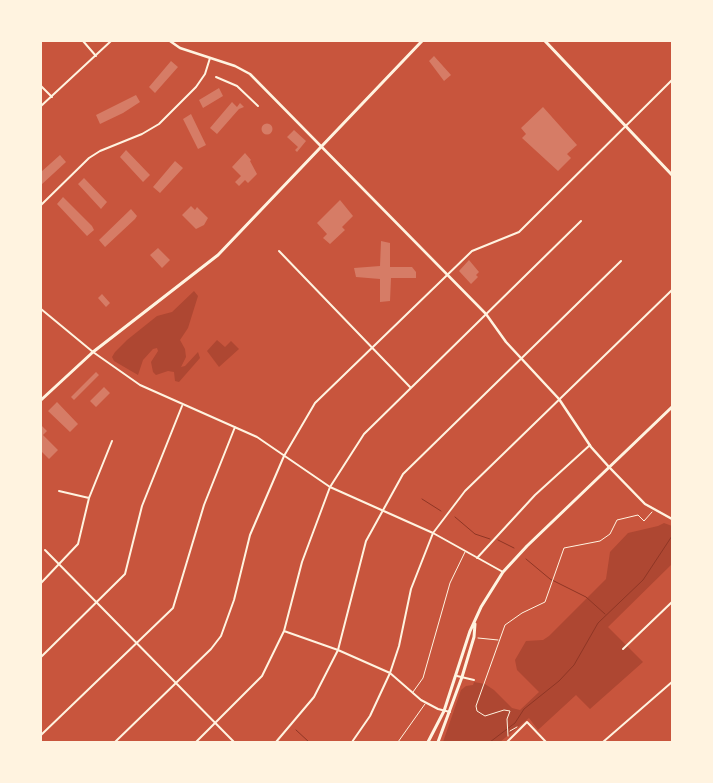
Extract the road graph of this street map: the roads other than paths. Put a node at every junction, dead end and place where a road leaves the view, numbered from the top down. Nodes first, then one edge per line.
1 (82, 41) edge
2 (111, 41) edge
3 (170, 41) edge
4 (422, 41) edge
5 (545, 41) edge
6 (96, 56) junction
7 (210, 58) junction
8 (216, 78) dead end
9 (672, 80) edge
10 (41, 86) edge
11 (52, 97) junction
12 (41, 106) edge
13 (258, 106) dead end
14 (625, 126) junction
15 (320, 147) junction
16 (672, 175) edge
17 (41, 205) edge
18 (581, 221) dead end
19 (278, 251) dead end
20 (621, 261) dead end
21 (446, 274) junction
22 (672, 290) edge
23 (41, 309) edge
24 (486, 314) junction
25 (371, 347) junction
26 (94, 352) junction
27 (521, 358) junction
28 (410, 387) junction
29 (559, 399) junction
30 (41, 400) edge
31 (182, 406) junction
32 (672, 407) edge
33 (235, 426) junction
34 (112, 441) dead end
35 (590, 445) junction
36 (284, 456) junction
37 (609, 467) junction
38 (330, 487) junction
39 (59, 491) dead end
40 (89, 498) junction
41 (382, 510) junction
42 (672, 519) edge
43 (433, 533) junction
44 (45, 550) dead end
45 (466, 551) junction
46 (477, 558) junction
47 (60, 565) junction
48 (503, 572) junction
49 (41, 582) edge
50 (97, 602) junction
51 (672, 602) edge
52 (475, 623) junction
53 (284, 631) junction
54 (136, 643) junction
55 (623, 649) dead end
56 (338, 650) junction
57 (41, 657) edge
58 (390, 673) junction
59 (455, 676) junction
60 (462, 677) junction
61 (474, 680) dead end
62 (672, 682) edge
63 (176, 683) junction
64 (412, 693) junction
65 (426, 703) junction
66 (444, 711) junction
67 (450, 712) junction
68 (215, 723) junction
69 (41, 735) edge
70 (506, 740) edge
71 (115, 742) edge
72 (196, 742) edge
73 (234, 742) edge
74 (276, 742) edge
75 (352, 742) edge
76 (398, 742) edge
77 (428, 742) edge
78 (438, 742) edge
79 (546, 742) edge
80 (603, 742) edge

1 - 6 street
2 - 6 street
3 - 7 street
4 - 15 main road
5 - 14 main road
6 - 11 street
7 - 15 street
7 - 17 street
8 - 13 street
9 - 14 street
10 - 11 street
11 - 12 street
14 - 16 main road
14 - 21 street
15 - 21 street
15 - 26 main road
18 - 24 street
19 - 25 street
20 - 27 street
21 - 24 street
21 - 25 street
22 - 29 street
23 - 26 street
24 - 27 street
24 - 28 street
25 - 28 street
25 - 36 street
26 - 30 main road
26 - 31 street
27 - 29 street
27 - 41 street
28 - 38 street
29 - 35 street
29 - 43 street
31 - 33 street
31 - 50 street
32 - 37 main road
33 - 36 street
33 - 54 street
34 - 40 street
35 - 37 street
35 - 46 street
36 - 38 street
36 - 63 street
37 - 42 street
37 - 48 main road
38 - 41 street
38 - 53 street
39 - 40 street
40 - 47 street
41 - 43 street
41 - 56 street
43 - 45 street
43 - 58 street
44 - 47 street
45 - 46 street
45 - 64 lane
46 - 48 street
47 - 49 street
47 - 50 street
48 - 52 main road
50 - 54 street
50 - 57 street
51 - 55 street
52 - 59 main road
52 - 60 main road
53 - 56 street
53 - 68 street
54 - 63 street
54 - 69 street
56 - 58 street
56 - 74 street
58 - 64 street
58 - 75 street
59 - 60 street
59 - 66 main road
60 - 61 street
60 - 67 main road
62 - 80 street
63 - 68 street
63 - 71 street
64 - 65 street
65 - 66 street
65 - 76 lane
66 - 67 street
66 - 77 main road
67 - 78 main road
68 - 72 street
68 - 73 street
70 - 79 street

